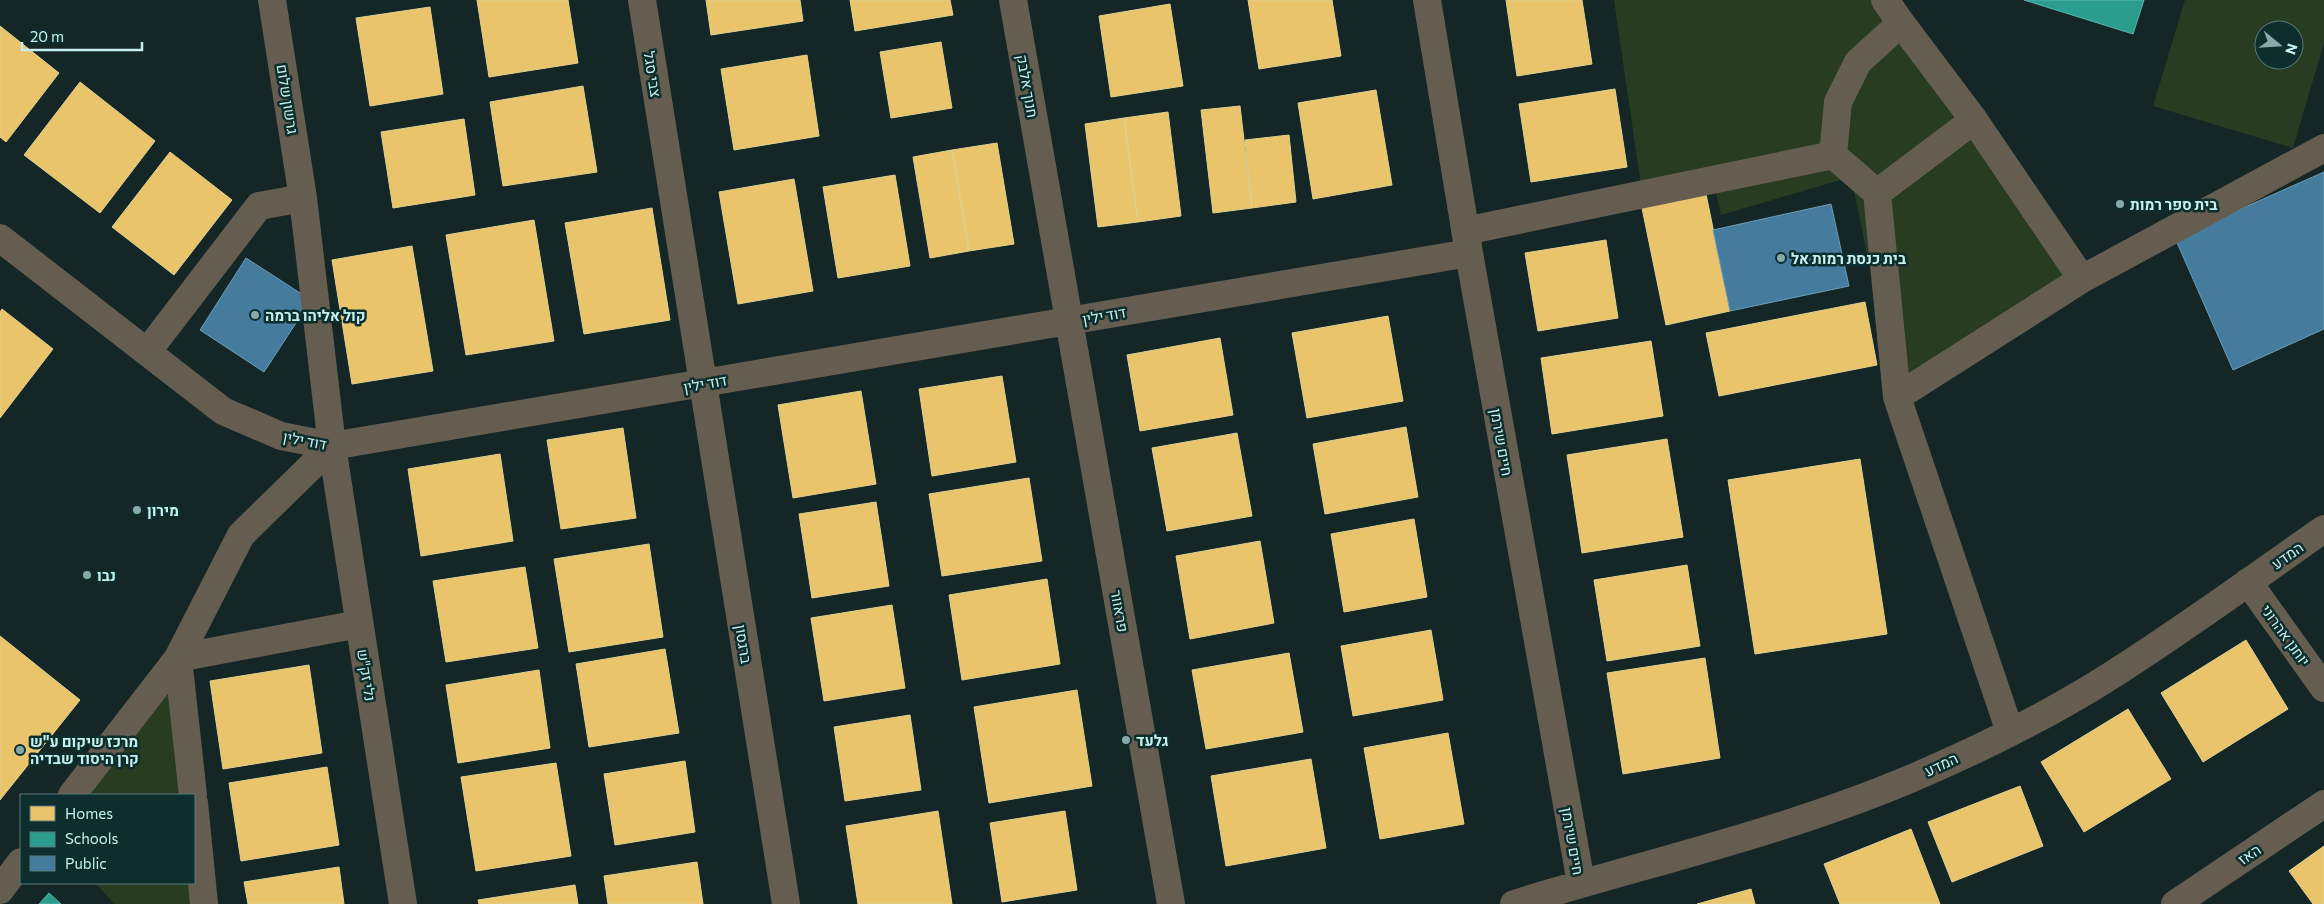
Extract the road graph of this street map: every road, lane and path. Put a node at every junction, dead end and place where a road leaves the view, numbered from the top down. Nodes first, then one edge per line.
1 (272, 0) edge
2 (642, 0) edge
3 (1013, 0) edge
4 (1428, 0) edge
5 (1885, 0) edge
6 (1901, 23) junction
7 (1974, 120) junction
8 (2324, 148) edge
9 (1833, 155) junction
10 (1877, 193) junction
11 (303, 198) junction
12 (0, 238) edge
13 (1467, 242) junction
14 (2082, 279) junction
15 (1069, 321) junction
16 (147, 352) junction
17 (703, 383) junction
18 (1897, 397) junction
19 (332, 446) junction
20 (2324, 529) edge
21 (2248, 582) junction
22 (360, 624) junction
23 (178, 658) junction
24 (2324, 688) edge
25 (2010, 732) junction
26 (73, 794) edge
27 (193, 794) edge
28 (2324, 804) edge
29 (195, 813) edge
30 (20, 863) edge
31 (1581, 883) junction
32 (0, 890) edge
33 (1171, 903) edge
34 (204, 904) edge
35 (403, 904) edge
36 (786, 904) edge
37 (1514, 904) edge
38 (2175, 904) edge

1 - 11 street, גרשון שלום
2 - 17 street, צבי סגל
3 - 15 street, חנוך אלבק
4 - 13 street, חיים שירמן
5 - 6 street
6 - 7 street
6 - 9 street
7 - 10 street
7 - 14 street
8 - 14 street
9 - 10 street
9 - 13 street, דוד ילין
10 - 18 street
11 - 16 street
11 - 19 street, גרשון שלום
12 - 16 street, דוד ילין
13 - 15 street, דוד ילין
13 - 31 street, חיים שירמן
14 - 18 street
15 - 17 street, דוד ילין
15 - 33 street, פראוור
16 - 19 street, דוד ילין
17 - 19 street, דוד ילין
17 - 36 street, ברגסון
18 - 25 street
19 - 22 street, נלי זק"ש
19 - 23 street
20 - 21 street, המדע
21 - 24 street, יוחנן אהרוני
21 - 25 street, המדע
22 - 23 street
22 - 35 street, נלי זק"ש
23 - 26 street
23 - 27 street
25 - 31 street, המדע
28 - 38 street, האז
29 - 34 street
30 - 32 street
31 - 37 street, המדע

